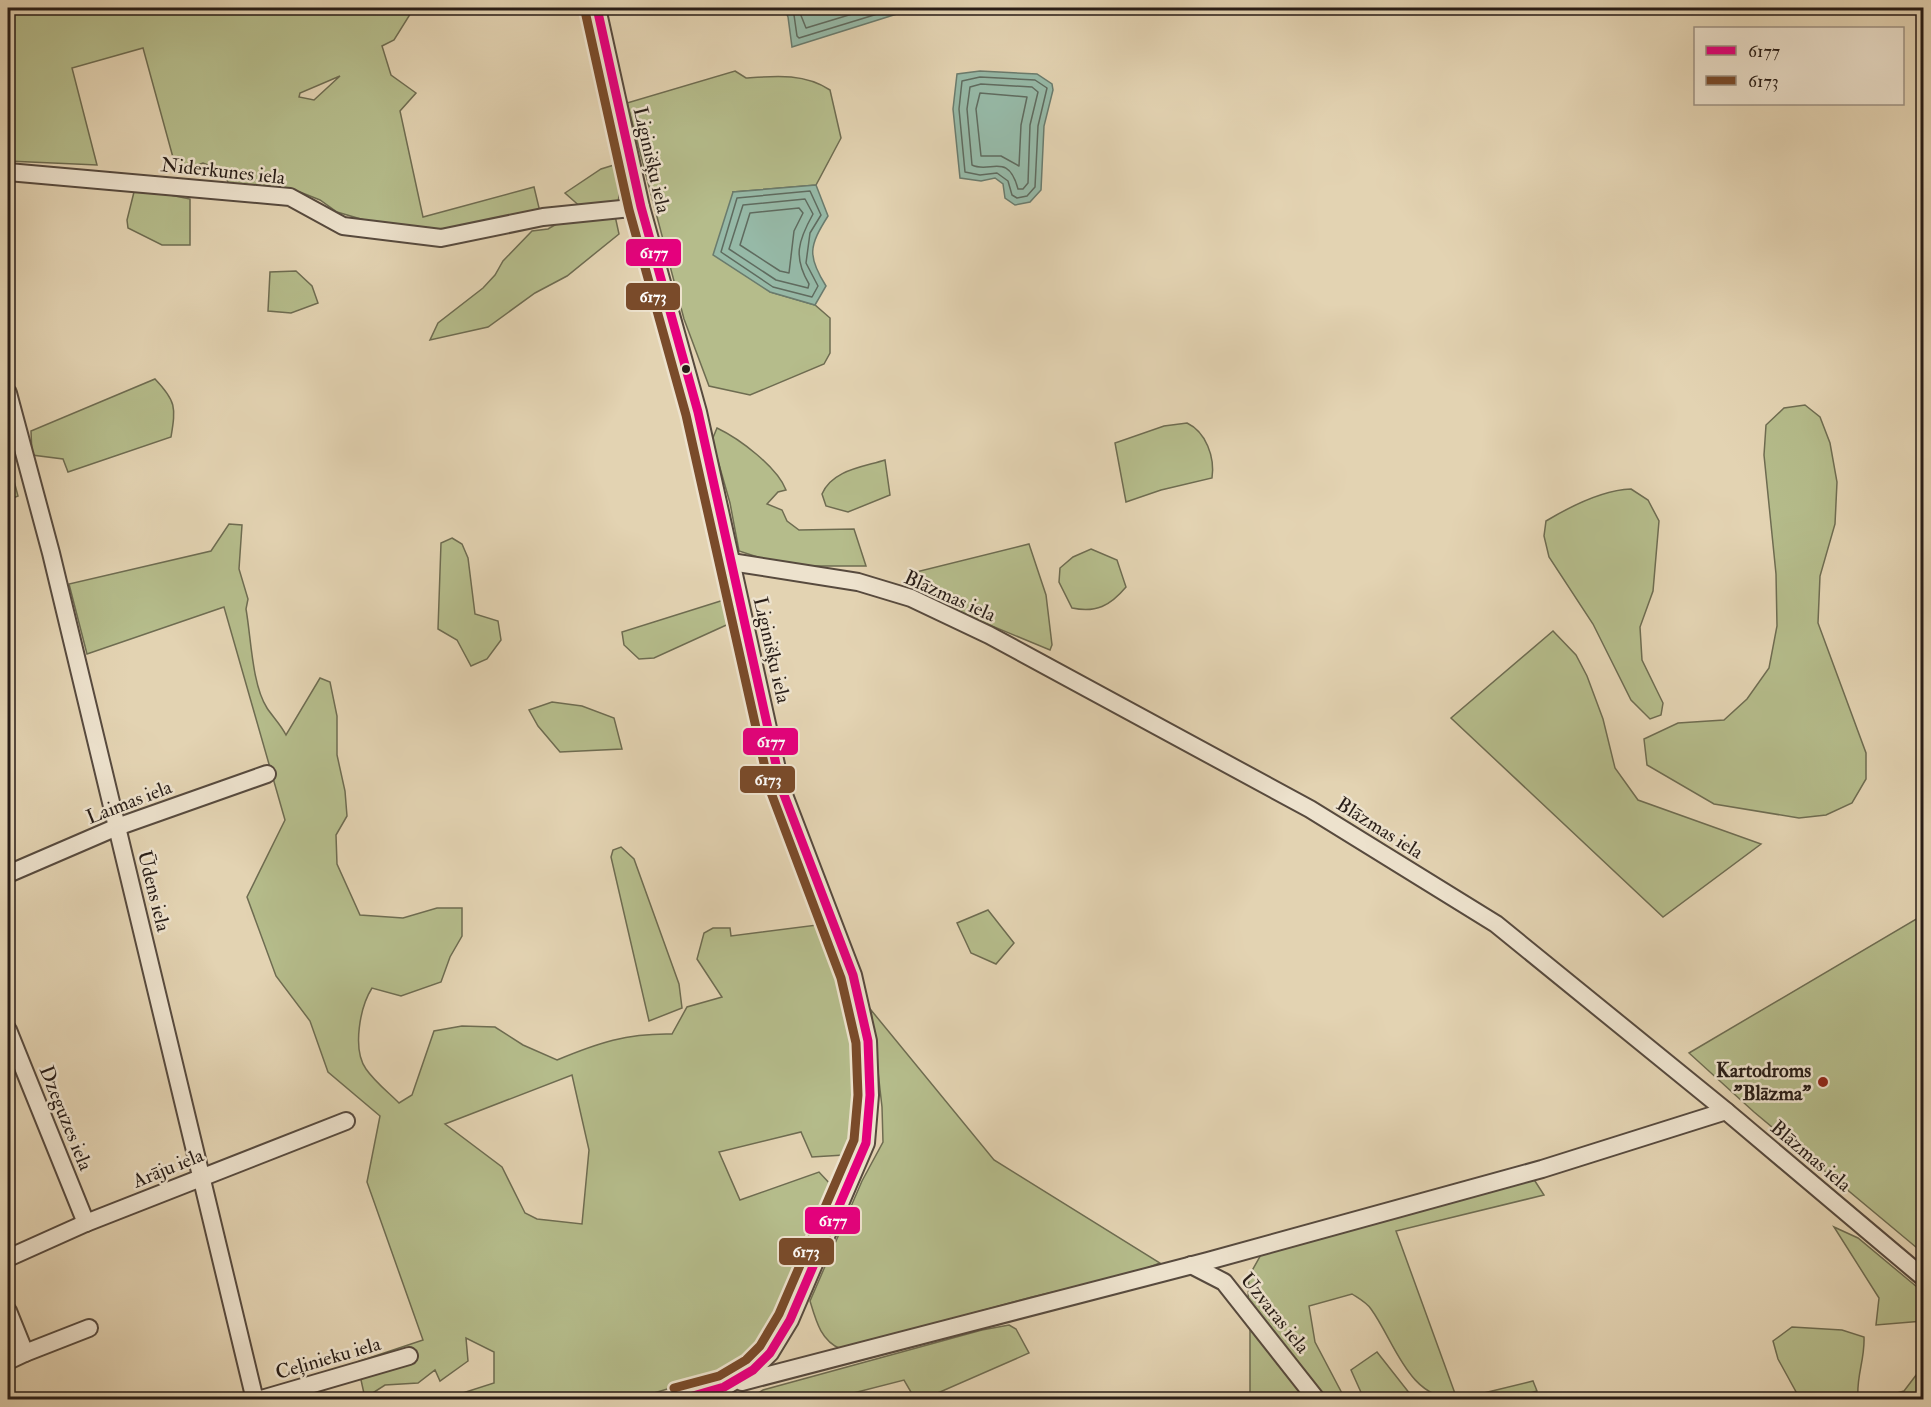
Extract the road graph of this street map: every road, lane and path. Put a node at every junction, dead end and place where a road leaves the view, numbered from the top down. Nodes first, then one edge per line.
1 (597, 8) edge
2 (8, 172) edge
3 (641, 207) junction
4 (8, 393) edge
5 (731, 562) junction
6 (267, 774) dead end
7 (117, 827) junction
8 (8, 874) edge
9 (8, 1030) edge
10 (1726, 1111) junction
11 (346, 1120) dead end
12 (203, 1176) junction
13 (86, 1223) junction
14 (8, 1258) edge
15 (1191, 1265) junction
16 (1923, 1278) edge
17 (8, 1311) edge
18 (89, 1328) dead end
19 (25, 1353) junction
20 (409, 1356) dead end
21 (8, 1361) edge
22 (724, 1387) junction
23 (257, 1400) edge
24 (677, 1400) edge
25 (1317, 1400) edge

1 - 3 street, Liginišķu iela
2 - 3 street, Niderkunes iela
3 - 5 street, Liginišķu iela
4 - 7 street, Ūdens iela
5 - 10 street, Blāzmas iela
5 - 22 street, Liginišķu iela
6 - 7 street, Laimas iela
7 - 8 street, Laimas iela
7 - 12 street, Ūdens iela
9 - 13 street, Dzeguzes iela
10 - 15 street
10 - 16 street, Blāzmas iela
11 - 12 street, Arāju iela
12 - 13 street, Arāju iela
12 - 23 street, Ūdens iela
13 - 14 street, Arāju iela
15 - 22 street
15 - 25 street, Uzvaras iela
17 - 19 street
18 - 19 street
19 - 21 street
20 - 23 street, Ceļinieku iela
22 - 24 street, Liginišķu iela

